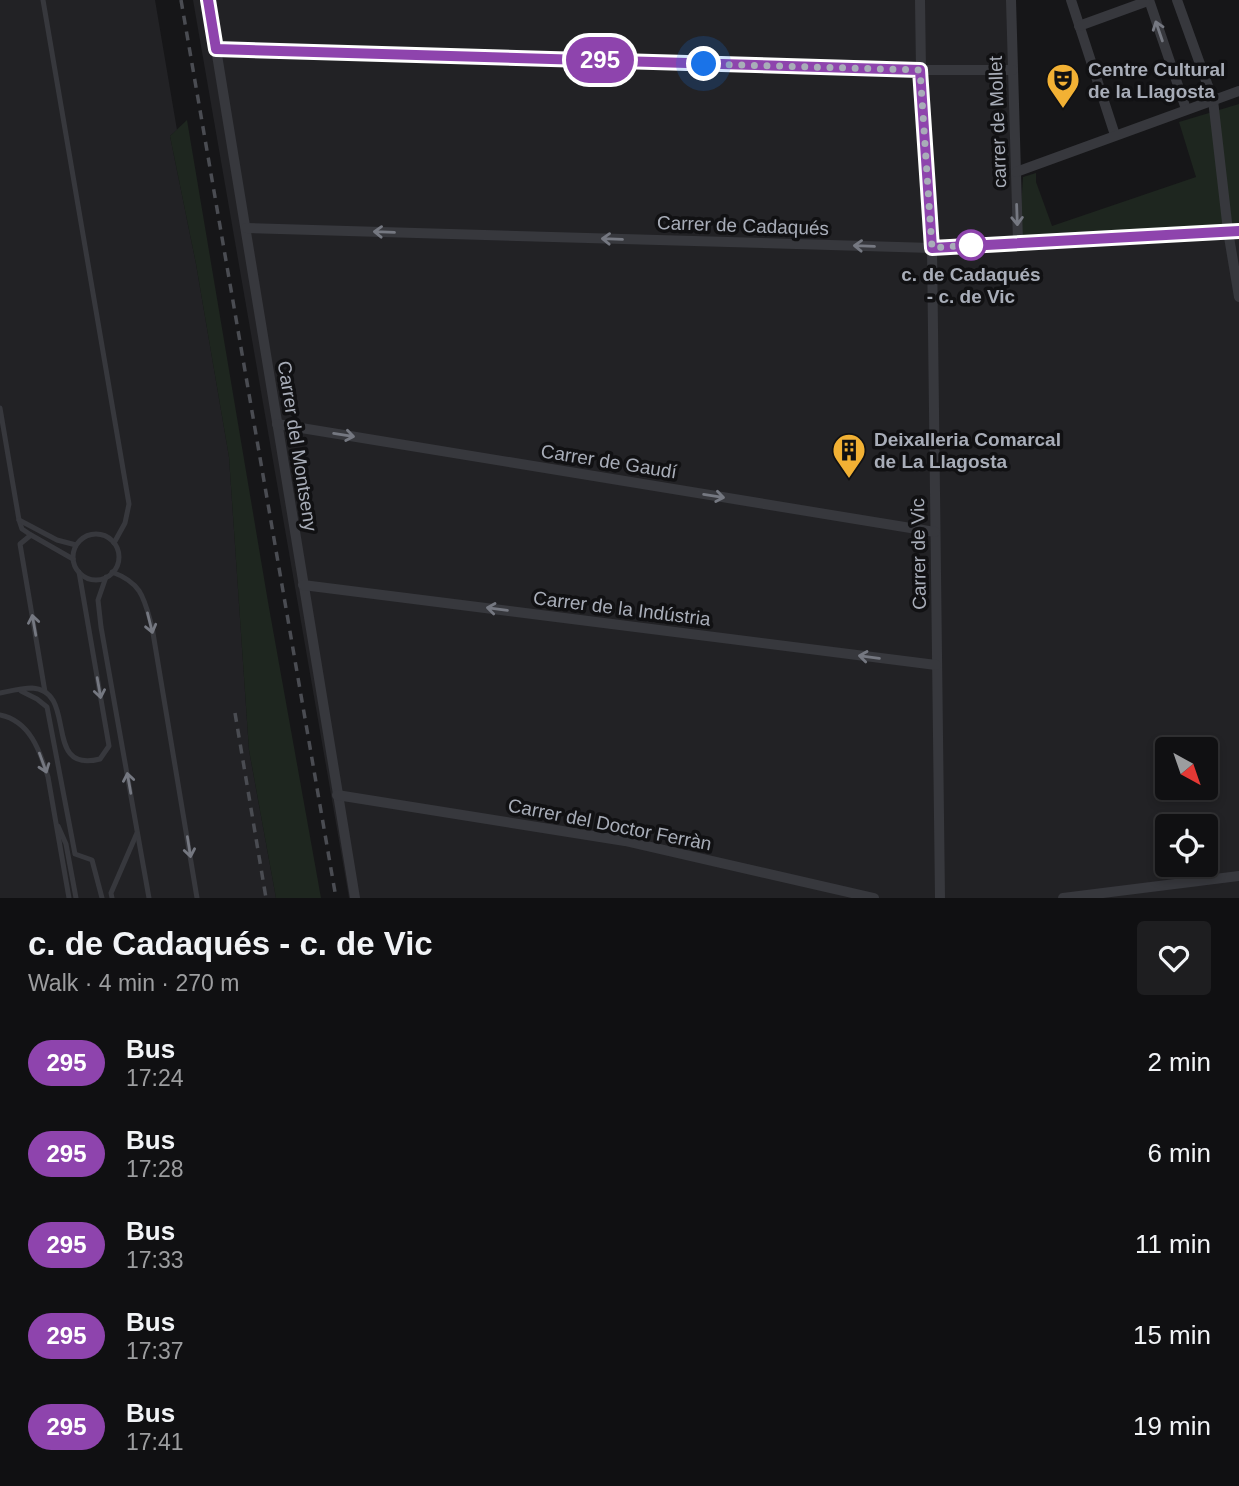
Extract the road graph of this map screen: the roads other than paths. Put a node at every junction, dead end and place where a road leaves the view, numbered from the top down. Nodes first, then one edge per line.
1 (43, 0) edge
2 (208, 0) edge
3 (920, 0) edge
4 (1011, 0) edge
5 (1071, 0) edge
6 (1177, 0) edge
7 (1147, 1) edge
8 (1079, 26) junction
9 (216, 49) junction
10 (920, 70) junction
11 (1013, 70) junction
12 (1239, 91) edge
13 (1213, 100) junction
14 (1186, 109) junction
15 (1115, 135) junction
16 (1016, 172) junction
17 (246, 228) junction
18 (1233, 231) edge
19 (1018, 242) junction
20 (932, 248) junction
21 (1239, 296) edge
22 (0, 408) edge
23 (277, 424) junction
24 (19, 520) junction
25 (935, 532) junction
26 (32, 535) junction
27 (114, 543) junction
28 (76, 545) junction
29 (73, 559) junction
30 (79, 572) junction
31 (112, 572) junction
32 (106, 577) junction
33 (303, 585) junction
34 (936, 665) junction
35 (20, 690) junction
36 (45, 692) junction
37 (0, 693) edge
38 (0, 715) edge
39 (337, 795) junction
40 (55, 820) junction
41 (138, 832) junction
42 (1239, 876) edge
43 (69, 898) edge
44 (76, 898) edge
45 (102, 898) edge
46 (112, 898) edge
47 (149, 898) edge
48 (197, 898) edge
49 (355, 898) edge
50 (874, 898) edge
51 (940, 898) edge
52 (1063, 898) edge

1 - 27 lane
2 - 9 street, Carrer del Montseny
3 - 10 street, Carrer de Vic
4 - 11 street, carrer de Mollet
5 - 8 street
6 - 13 street
7 - 8 street
14 -> 7 street
8 - 15 street
9 - 10 street
9 - 17 street, Carrer del Montseny
10 - 11 street
10 - 20 street, Carrer de Vic
11 - 16 street, carrer de Mollet
12 - 13 street
13 - 14 street
13 - 18 street
14 - 15 street
15 - 16 street
16 -> 19 street, carrer de Mollet
20 -> 17 street, Carrer de Cadaqués
17 - 23 street, Carrer del Montseny
18 - 19 street, Carrer de Cadaqués
18 - 21 street
19 - 20 street, Carrer de Cadaqués
20 - 25 street, Carrer de Vic
22 - 24 lane
23 -> 25 street, Carrer de Gaudí
23 - 33 street, Carrer del Montseny
24 - 26 lane
24 - 28 lane
25 - 34 street, Carrer de Vic
26 - 29 lane
36 -> 26 lane
27 - 28 lane
27 - 31 lane
28 - 29 lane
29 - 30 lane
30 - 32 lane
30 -> 36 lane
31 - 32 lane
31 -> 48 lane
41 -> 32 lane
34 -> 33 street, Carrer de la Indústria
33 - 39 street, Carrer del Montseny
34 - 51 street, Carrer de Vic
35 - 36 lane
35 - 37 lane
35 - 45 lane
38 -> 40 lane
39 - 49 street, Carrer del Montseny
39 - 50 street, Carrer del Doctor Ferràn
40 - 43 lane
40 - 44 lane
41 - 46 lane
41 - 47 lane
42 - 52 street

